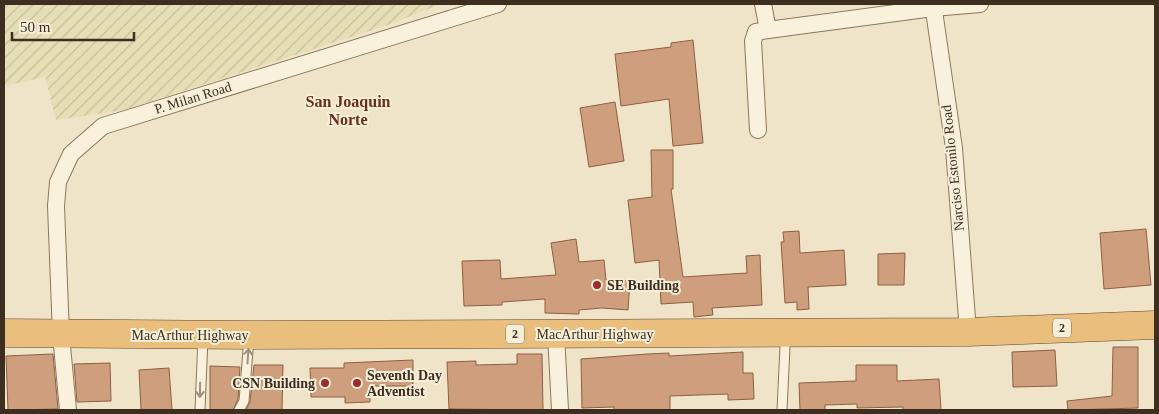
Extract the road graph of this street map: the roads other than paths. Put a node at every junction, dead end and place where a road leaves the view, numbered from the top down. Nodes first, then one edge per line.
1 (498, 4) edge
2 (762, 4) edge
3 (980, 4) edge
4 (933, 6) edge
5 (768, 30) junction
6 (758, 130) dead end
7 (1155, 326) edge
8 (968, 332) junction
9 (783, 333) junction
10 (4, 334) edge
11 (204, 334) junction
12 (556, 334) junction
13 (61, 335) junction
14 (250, 335) junction
15 (68, 410) edge
16 (200, 410) edge
17 (239, 410) edge
18 (560, 410) edge
19 (782, 410) edge

1 - 13 street, P. Milan Road
2 - 5 street
3 - 4 street
4 - 5 street
4 - 8 street, Narciso Estonilo Road
5 - 6 street
7 - 8 highway, MacArthur Highway / 2
8 - 9 highway, MacArthur Highway / 2
9 - 12 highway, MacArthur Highway / 2
9 - 19 lane
10 - 13 highway, MacArthur Highway / 2
11 - 13 highway, MacArthur Highway / 2
11 - 14 highway, MacArthur Highway / 2
11 -> 16 lane
12 - 14 highway, MacArthur Highway / 2
12 - 18 street
13 - 15 street, P. Milan Road
17 -> 14 lane

